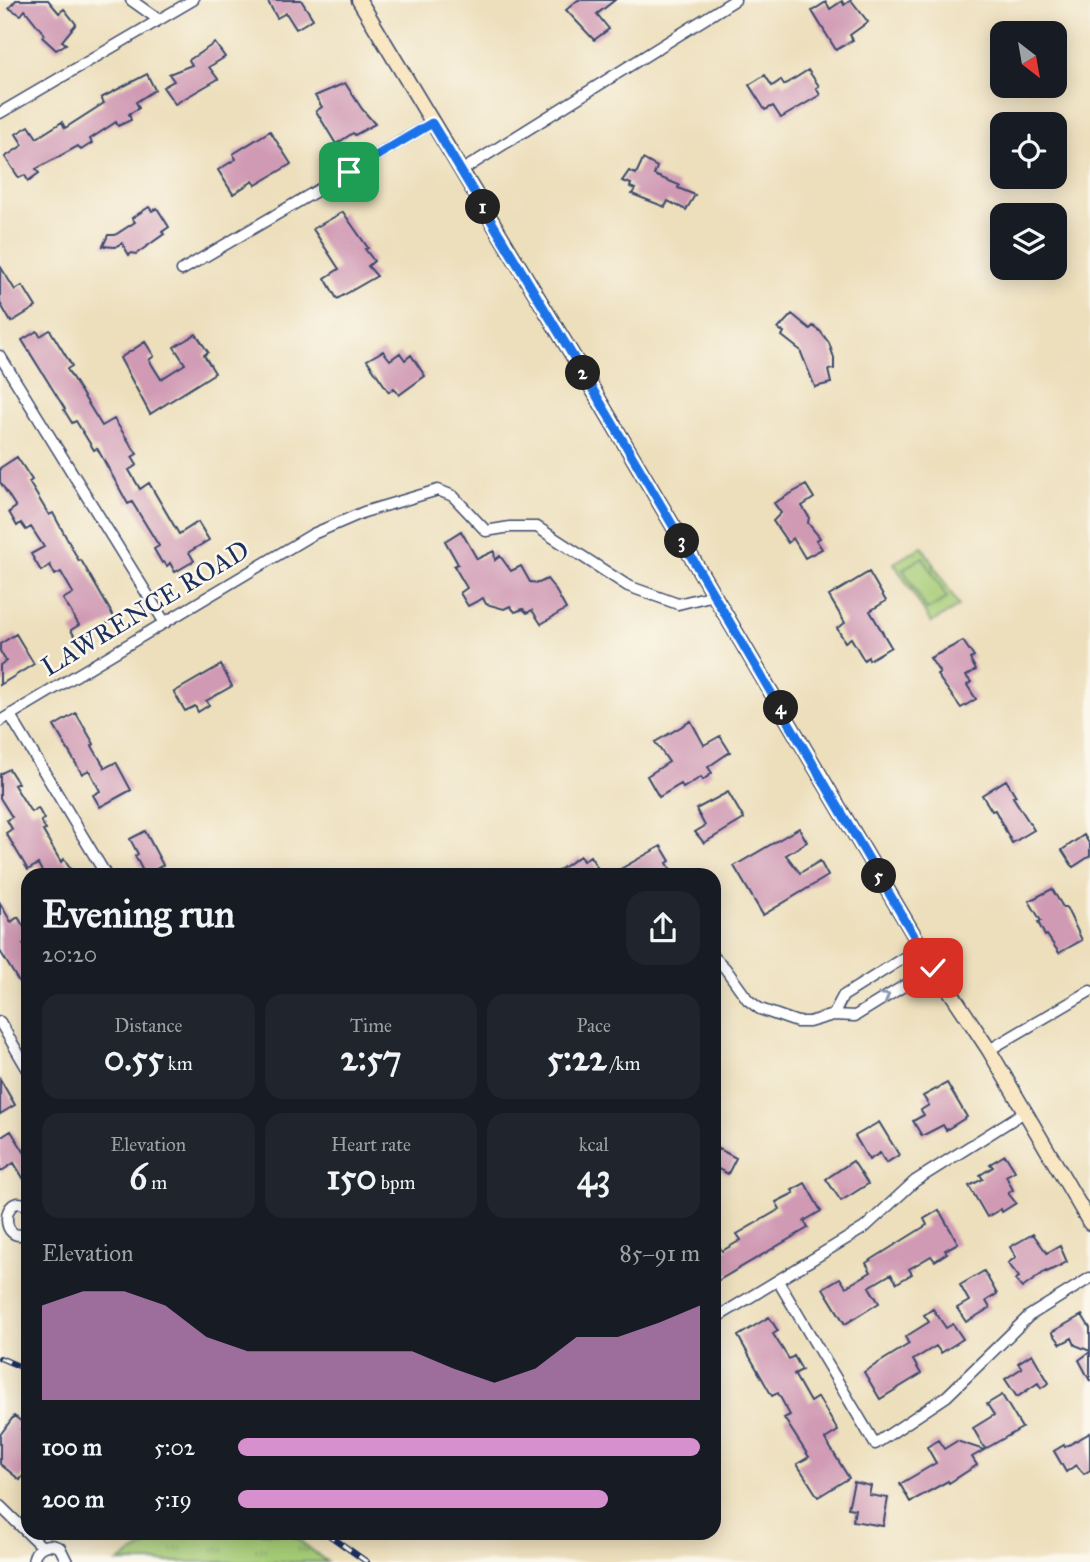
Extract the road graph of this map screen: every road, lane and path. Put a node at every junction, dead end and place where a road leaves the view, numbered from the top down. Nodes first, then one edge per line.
1 (131, 0) edge
2 (193, 0) edge
3 (359, 0) edge
4 (735, 0) edge
5 (159, 20) junction
6 (0, 113) edge
7 (432, 123) junction
8 (461, 171) junction
9 (182, 270) dead end
10 (0, 356) edge
11 (714, 595) junction
12 (165, 623) junction
13 (10, 715) junction
14 (0, 721) edge
15 (102, 868) edge
16 (921, 947) junction
17 (721, 964) edge
18 (933, 968) junction
19 (1090, 991) edge
20 (833, 1015) junction
21 (0, 1022) edge
22 (989, 1049) junction
23 (21, 1058) edge
24 (1026, 1111) junction
25 (21, 1203) edge
26 (1090, 1223) edge
27 (21, 1233) edge
28 (1090, 1278) edge
29 (778, 1281) junction
30 (721, 1314) edge
31 (0, 1506) edge
32 (21, 1527) edge
33 (34, 1540) edge
34 (41, 1547) junction
35 (33, 1562) edge
36 (66, 1562) edge

1 - 5 street
2 - 5 street
3 - 7 street
4 - 8 street
5 - 6 street
7 - 8 street
7 - 9 street
8 - 11 street
10 - 12 street
11 - 12 street, LAWRENCE ROAD
11 - 16 street
12 - 13 street, LAWRENCE ROAD
13 - 14 street, LAWRENCE ROAD
13 - 15 street
16 - 18 street
16 - 20 street
17 - 20 street
20 -> 18 street
18 - 22 street
19 - 22 street
21 - 23 street
22 - 24 street
24 - 26 street
24 - 29 street
25 - 27 street
28 - 29 street
29 - 30 street
31 - 32 street
33 - 34 street
34 - 35 street
34 - 36 street

